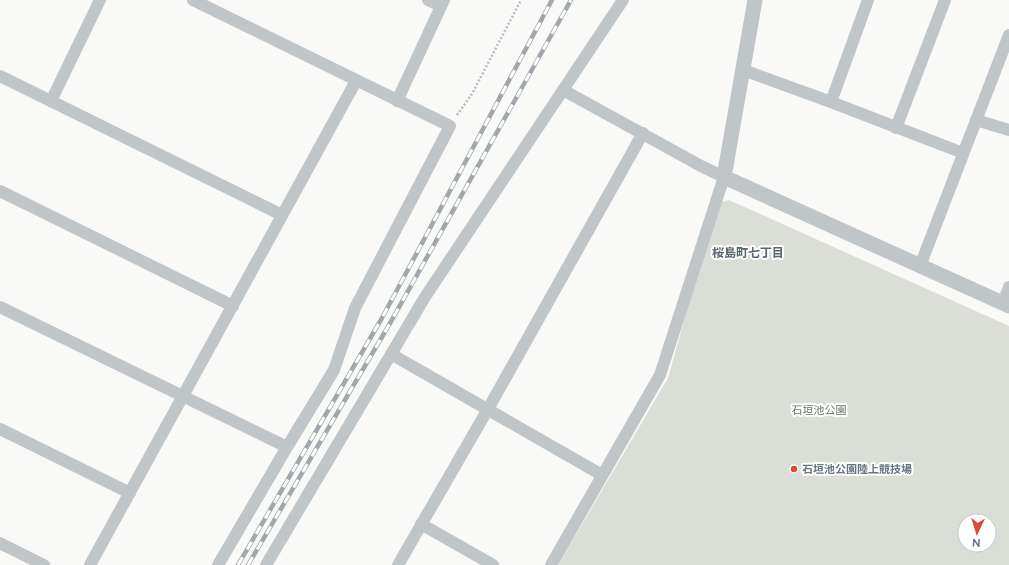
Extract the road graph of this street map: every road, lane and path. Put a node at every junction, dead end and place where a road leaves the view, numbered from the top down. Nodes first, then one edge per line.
1 (100, 0) edge
2 (193, 0) edge
3 (428, 0) edge
4 (521, 0) edge
5 (623, 0) edge
6 (755, 0) edge
7 (868, 0) edge
8 (945, 0) edge
9 (443, 3) edge
10 (1009, 35) edge
11 (743, 70) junction
12 (0, 76) edge
13 (356, 81) junction
14 (563, 90) junction
15 (51, 101) junction
16 (398, 101) junction
17 (831, 102) junction
18 (976, 120) junction
19 (450, 126) junction
20 (896, 128) junction
21 (1009, 130) edge
22 (643, 133) junction
23 (963, 153) junction
24 (724, 177) junction
25 (0, 191) edge
26 (282, 215) junction
27 (920, 266) junction
28 (1009, 287) edge
29 (1006, 304) edge
30 (233, 306) junction
31 (0, 307) edge
32 (391, 354) junction
33 (183, 398) junction
34 (488, 409) junction
35 (0, 429) edge
36 (287, 448) junction
37 (602, 475) junction
38 (130, 493) junction
39 (421, 524) junction
40 (0, 543) edge
41 (44, 565) edge
42 (90, 565) edge
43 (218, 565) edge
44 (266, 565) edge
45 (398, 565) edge
46 (493, 565) edge
47 (550, 565) edge

1 - 15 street
2 - 13 street
3 - 9 street
4 - 19 path
5 - 14 street
6 - 11 street
7 - 17 street
8 - 20 street
9 - 16 street
10 - 18 street
11 - 17 street
11 - 24 street
12 - 15 street
13 - 16 street
13 - 26 street
14 - 22 street
14 - 32 street
15 - 26 street
16 - 19 street
17 - 20 street
18 - 21 street
18 - 23 street
19 - 36 street
20 - 23 street
22 - 24 street
22 - 34 street
23 - 27 street
24 - 27 street
24 - 37 street
25 - 30 street
26 - 30 street
27 - 29 street
28 - 29 street
30 - 33 street
31 - 33 street
32 - 34 street
32 - 44 street
33 - 36 street
33 - 38 street
34 - 37 street
34 - 39 street
35 - 38 street
36 - 43 street
37 - 47 street
38 - 42 street
39 - 45 street
39 - 46 street
40 - 41 street

